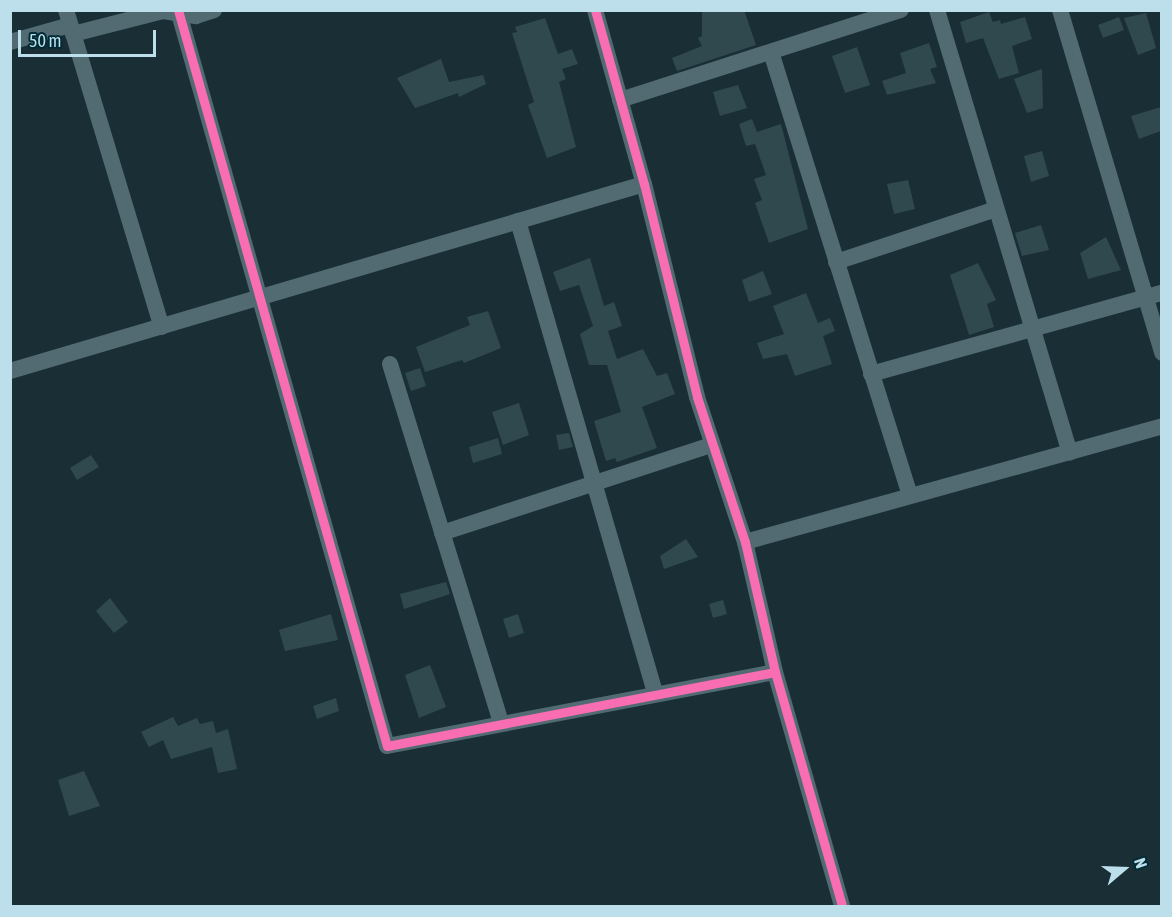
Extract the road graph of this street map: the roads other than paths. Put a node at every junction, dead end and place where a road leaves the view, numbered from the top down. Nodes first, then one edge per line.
1 (214, 10) edge
2 (595, 10) edge
3 (901, 10) edge
4 (937, 10) edge
5 (1060, 10) edge
6 (178, 11) edge
7 (70, 23) edge
8 (10, 42) edge
9 (771, 52) junction
10 (620, 100) junction
11 (644, 184) junction
12 (996, 209) junction
13 (518, 221) junction
14 (836, 262) junction
15 (1154, 296) edge
16 (257, 299) junction
17 (162, 327) junction
18 (1031, 327) junction
19 (1161, 353) edge
20 (390, 364) dead end
21 (10, 371) edge
22 (871, 374) junction
23 (1161, 426) edge
24 (712, 445) junction
25 (1070, 452) junction
26 (597, 483) junction
27 (910, 496) junction
28 (442, 533) junction
29 (746, 542) junction
30 (775, 672) junction
31 (655, 692) junction
32 (501, 722) junction
33 (842, 906) edge

1 - 6 street
2 - 10 street
3 - 9 street
4 - 12 street
5 - 15 street
6 - 7 street
6 - 16 street
7 - 8 street
7 - 17 street
9 - 10 street
9 - 14 street
10 - 11 street
11 - 13 street
11 - 24 street
12 - 14 street
12 - 18 street
13 - 16 street
13 - 26 street
14 - 22 street
15 - 18 street
15 - 19 street
16 - 17 street
16 - 32 street
17 - 21 street
18 - 22 street
18 - 25 street
20 - 28 street
22 - 27 street
23 - 25 street
24 - 26 street
24 - 29 street
25 - 27 street
26 - 28 street
26 - 31 street
27 - 29 street
28 - 32 street
29 - 30 street
30 - 31 street
30 - 33 street
31 - 32 street

